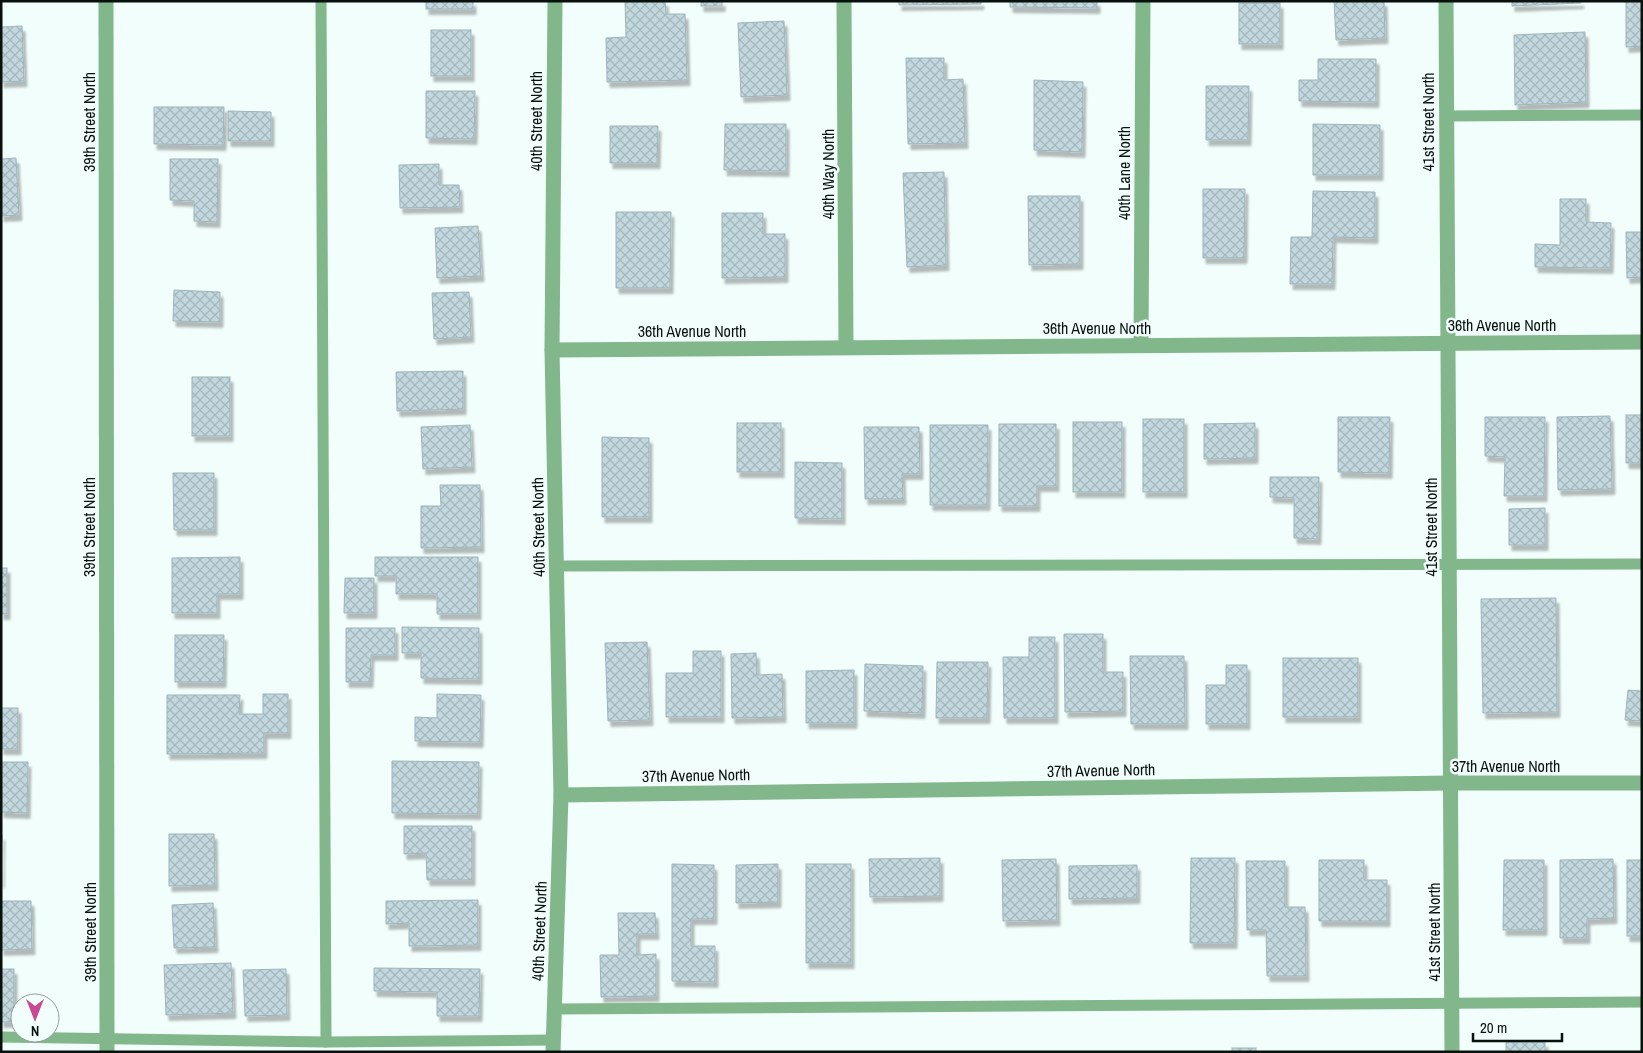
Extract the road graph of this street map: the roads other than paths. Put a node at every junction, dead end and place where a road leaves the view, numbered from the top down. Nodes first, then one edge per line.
1 (106, 1) edge
2 (321, 1) edge
3 (554, 1) edge
4 (844, 1) edge
5 (1143, 1) edge
6 (1446, 1) edge
7 (1642, 115) edge
8 (1446, 116) junction
9 (1642, 342) edge
10 (1447, 343) junction
11 (1141, 345) junction
12 (846, 347) junction
13 (552, 350) junction
14 (1448, 564) junction
15 (1642, 564) edge
16 (556, 566) junction
17 (1642, 783) edge
18 (1451, 784) junction
19 (561, 795) junction
20 (1642, 1002) edge
21 (1452, 1003) junction
22 (554, 1009) junction
23 (1, 1037) edge
24 (326, 1042) junction
25 (108, 1045) edge
26 (553, 1046) edge
27 (1452, 1052) edge

1 - 25 street, 39th Street North
2 - 24 lane
3 - 13 street, 40th Street North
4 - 12 street, 40th Way North
5 - 11 street, 40th Lane North
6 - 8 street, 41st Street North
7 - 8 lane
8 - 10 street, 41st Street North
9 - 10 street, 36th Avenue North
10 - 11 street, 36th Avenue North
10 - 14 street, 41st Street North
11 - 12 street, 36th Avenue North
12 - 13 street, 36th Avenue North
13 - 16 street, 40th Street North
14 - 15 lane
14 - 16 lane
14 - 18 street, 41st Street North
16 - 19 street, 40th Street North
17 - 18 street, 37th Avenue North
18 - 19 street, 37th Avenue North
18 - 21 street, 41st Street North
19 - 22 street, 40th Street North
20 - 21 lane
21 - 22 lane
21 - 27 street, 41st Street North
22 - 26 street, 40th Street North
23 - 25 lane
24 - 25 lane
24 - 26 lane

